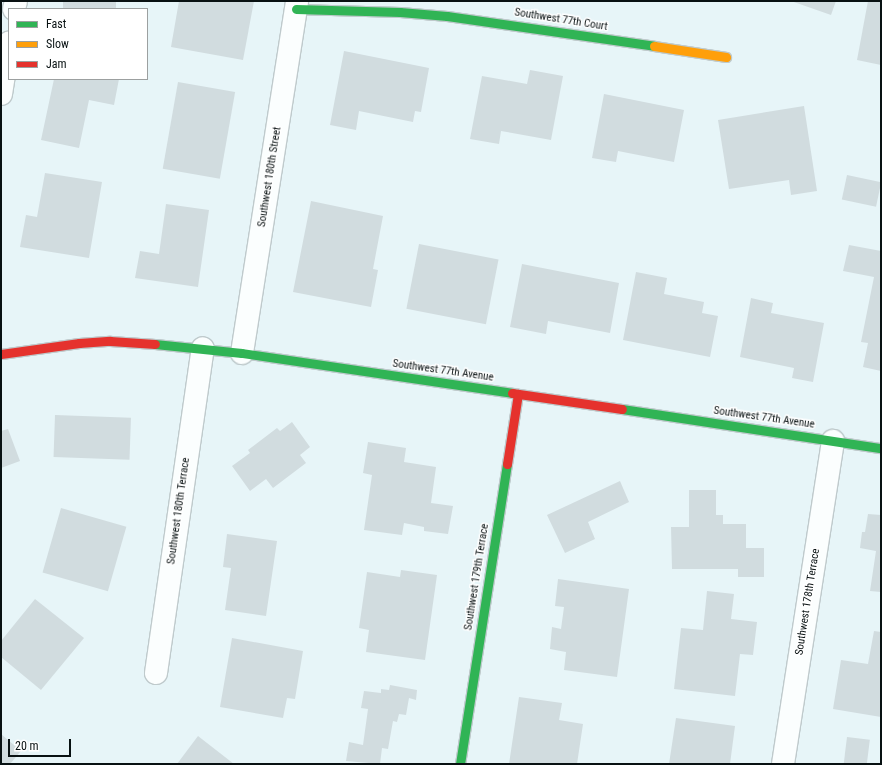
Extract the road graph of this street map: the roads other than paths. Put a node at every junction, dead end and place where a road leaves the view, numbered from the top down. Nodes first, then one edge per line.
1 (297, 5) edge
2 (8, 49) edge
3 (726, 57) dead end
4 (1, 94) edge
5 (203, 348) junction
6 (242, 353) junction
7 (1, 354) edge
8 (518, 394) junction
9 (833, 441) junction
10 (881, 448) edge
11 (156, 673) dead end
12 (460, 764) edge
13 (783, 764) edge

1 - 3 street, Southwest 77th Court
1 - 6 street, Southwest 180th Street
2 - 4 street
5 - 6 street, Southwest 77th Avenue
5 - 7 street, Southwest 77th Avenue
5 - 11 street, Southwest 180th Terrace
6 - 8 street, Southwest 77th Avenue
8 - 9 street, Southwest 77th Avenue
8 - 12 street, Southwest 179th Terrace
9 - 10 street, Southwest 77th Avenue
9 - 13 street, Southwest 178th Terrace

